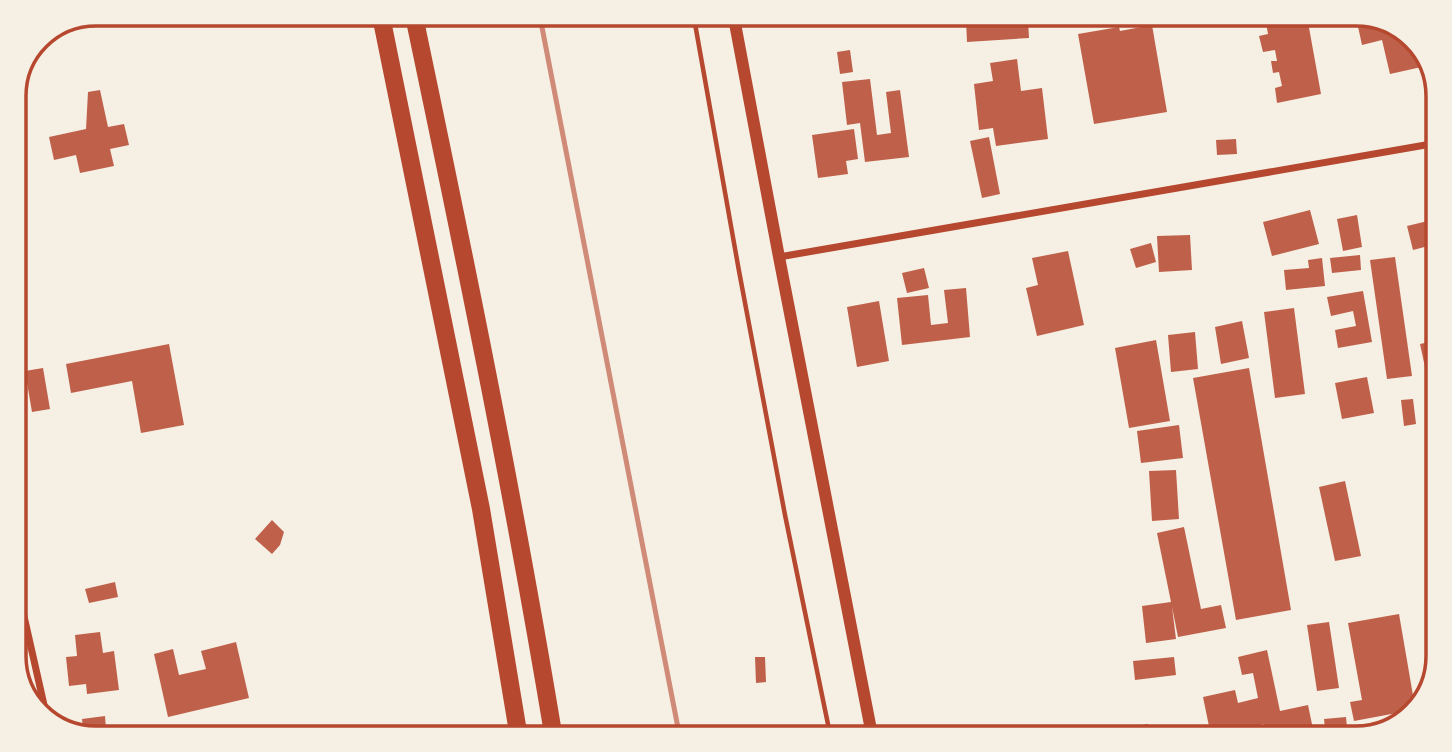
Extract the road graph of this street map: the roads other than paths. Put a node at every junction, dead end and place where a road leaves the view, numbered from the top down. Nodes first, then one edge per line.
1 (384, 26) edge
2 (416, 26) edge
3 (736, 26) edge
4 (1426, 145) edge
5 (779, 257) junction
6 (26, 625) edge
7 (43, 701) edge
8 (517, 726) edge
9 (552, 726) edge
10 (870, 726) edge

1 - 8 highway
2 - 9 highway
3 - 5 street
4 - 5 street
5 - 10 street
6 - 7 street

